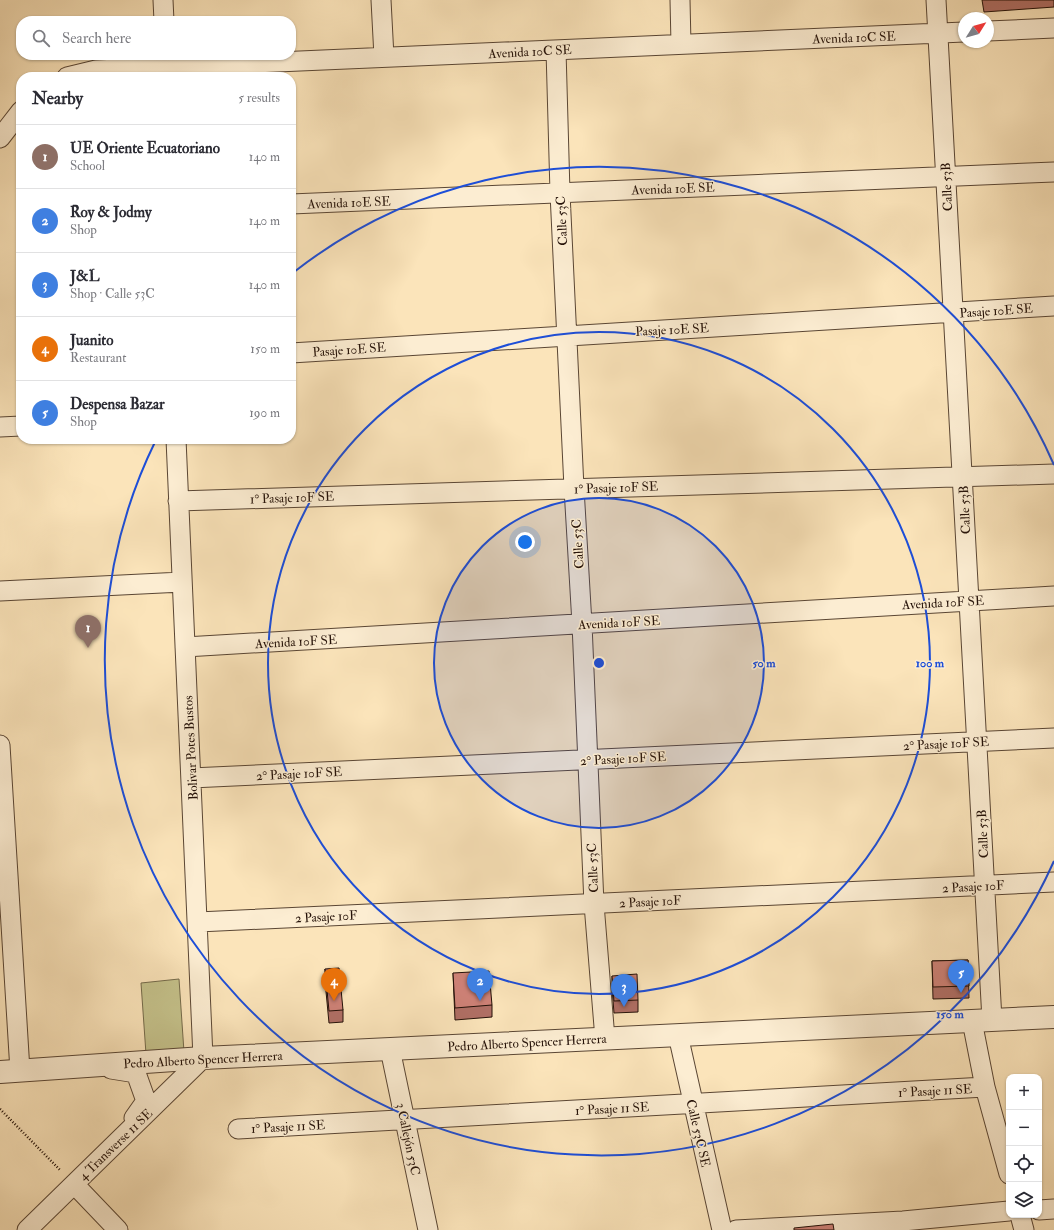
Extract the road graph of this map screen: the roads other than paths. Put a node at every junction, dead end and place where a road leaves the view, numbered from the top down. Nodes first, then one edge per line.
1 (163, 0) edge
2 (382, 0) edge
3 (680, 0) edge
4 (936, 0) edge
5 (164, 16) edge
6 (1054, 28) edge
7 (994, 31) edge
8 (958, 32) edge
9 (938, 33) junction
10 (681, 44) junction
11 (556, 50) junction
12 (384, 57) junction
13 (165, 66) edge
14 (88, 72) edge
15 (16, 117) edge
16 (0, 138) edge
17 (1054, 172) edge
18 (945, 176) junction
19 (560, 193) junction
20 (296, 204) edge
21 (1054, 306) edge
22 (953, 312) junction
23 (567, 336) junction
24 (296, 353) edge
25 (16, 426) edge
26 (0, 427) edge
27 (176, 444) edge
28 (1054, 474) edge
29 (962, 477) junction
30 (574, 488) junction
31 (178, 501) junction
32 (182, 582) junction
33 (0, 591) edge
34 (1054, 596) edge
35 (969, 601) junction
36 (582, 624) junction
37 (185, 647) junction
38 (1054, 738) edge
39 (977, 742) junction
40 (0, 744) edge
41 (587, 760) junction
42 (191, 778) junction
43 (1054, 882) edge
44 (985, 885) junction
45 (594, 904) junction
46 (198, 922) junction
47 (1054, 1017) edge
48 (982, 1021) junction
49 (678, 1035) junction
50 (605, 1039) junction
51 (390, 1049) junction
52 (203, 1058) junction
53 (91, 1066) junction
54 (10, 1071) edge
55 (985, 1087) junction
56 (692, 1103) junction
57 (404, 1119) junction
58 (238, 1128) dead end
59 (117, 1142) junction
60 (1006, 1163) edge
61 (74, 1184) junction
62 (1054, 1209) edge
63 (1042, 1210) edge
64 (1006, 1212) edge
65 (1021, 1218) edge
66 (904, 1226) edge
67 (779, 1229) edge
68 (27, 1230) edge
69 (118, 1230) edge
70 (428, 1230) edge
71 (722, 1230) edge
72 (736, 1230) edge
73 (1024, 1230) edge

1 - 5 street
2 - 12 street
3 - 10 street
4 - 9 street, Calle 53B
6 - 7 street
8 - 9 street, Avenida 10C SE
9 - 10 street, Avenida 10C SE
9 - 18 street, Calle 53B
10 - 11 street, Avenida 10C SE
11 - 12 street, Avenida 10C SE
11 - 19 street, Calle 53C
12 - 13 street, Avenida 10C SE
13 - 14 street, Avenida 10C SE
15 - 16 street
17 - 18 street, Avenida 10E SE
18 - 19 street, Avenida 10E SE
18 - 22 street, Calle 53B
19 - 20 street, Avenida 10E SE
19 - 23 street, Calle 53C
21 - 22 street, Pasaje 10E SE
22 - 23 street, Pasaje 10E SE
22 - 29 street, Calle 53B
23 - 24 street, Pasaje 10E SE
23 - 30 street, Calle 53C
25 - 26 street
27 - 31 street, Bolivar Potes Bustos
28 - 29 street, 1° Pasaje 10F SE
29 - 30 street, 1° Pasaje 10F SE
29 - 35 street, Calle 53B
30 - 31 street, 1° Pasaje 10F SE
30 - 36 street, Calle 53C
31 - 32 street, Bolivar Potes Bustos
32 - 33 street
32 - 37 street, Bolivar Potes Bustos
34 - 35 street, Avenida 10F SE
35 - 36 street, Avenida 10F SE
35 - 39 street, Calle 53B
36 - 37 street, Avenida 10F SE
36 - 41 street, Calle 53C
37 - 42 street, Bolivar Potes Bustos
38 - 39 street, 2° Pasaje 10F SE
39 - 41 street, 2° Pasaje 10F SE
39 - 44 street, Calle 53B
40 - 54 street
41 - 42 street, 2° Pasaje 10F SE
41 - 45 street, Calle 53C
42 - 46 street, Bolivar Potes Bustos
43 - 44 street, 2 Pasaje 10F
44 - 45 street, 2 Pasaje 10F
44 - 48 street, Calle 53B
45 - 46 street, 2 Pasaje 10F
45 - 50 street, Calle 53C
46 - 52 street, Bolivar Potes Bustos
47 - 48 street, Pedro Alberto Spencer Herrera
48 - 49 street, Pedro Alberto Spencer Herrera
48 - 55 street, Calle 53B
49 - 50 street, Pedro Alberto Spencer Herrera
49 - 56 street, Calle 53C SE
50 - 51 street, Pedro Alberto Spencer Herrera
51 - 52 street, Pedro Alberto Spencer Herrera
51 - 57 street, 3 Callejón 53C
52 - 53 street, Pedro Alberto Spencer Herrera
52 - 59 street, 4 Transverse 11 SE
53 - 54 street, Pedro Alberto Spencer Herrera
53 - 59 street
55 - 56 street, 1° Pasaje 11 SE
55 - 60 street, Calle 53B
56 - 57 street, 1° Pasaje 11 SE
56 - 71 street, Calle 53C SE
57 - 58 street, 1° Pasaje 11 SE
57 - 70 street, 3 Callejón 53C
59 - 61 street, 4 Transverse 11 SE
61 - 68 street, 4 Transverse 11 SE
61 - 69 street
62 - 63 street
64 - 66 street
65 - 73 street
66 - 67 street
67 - 72 street

